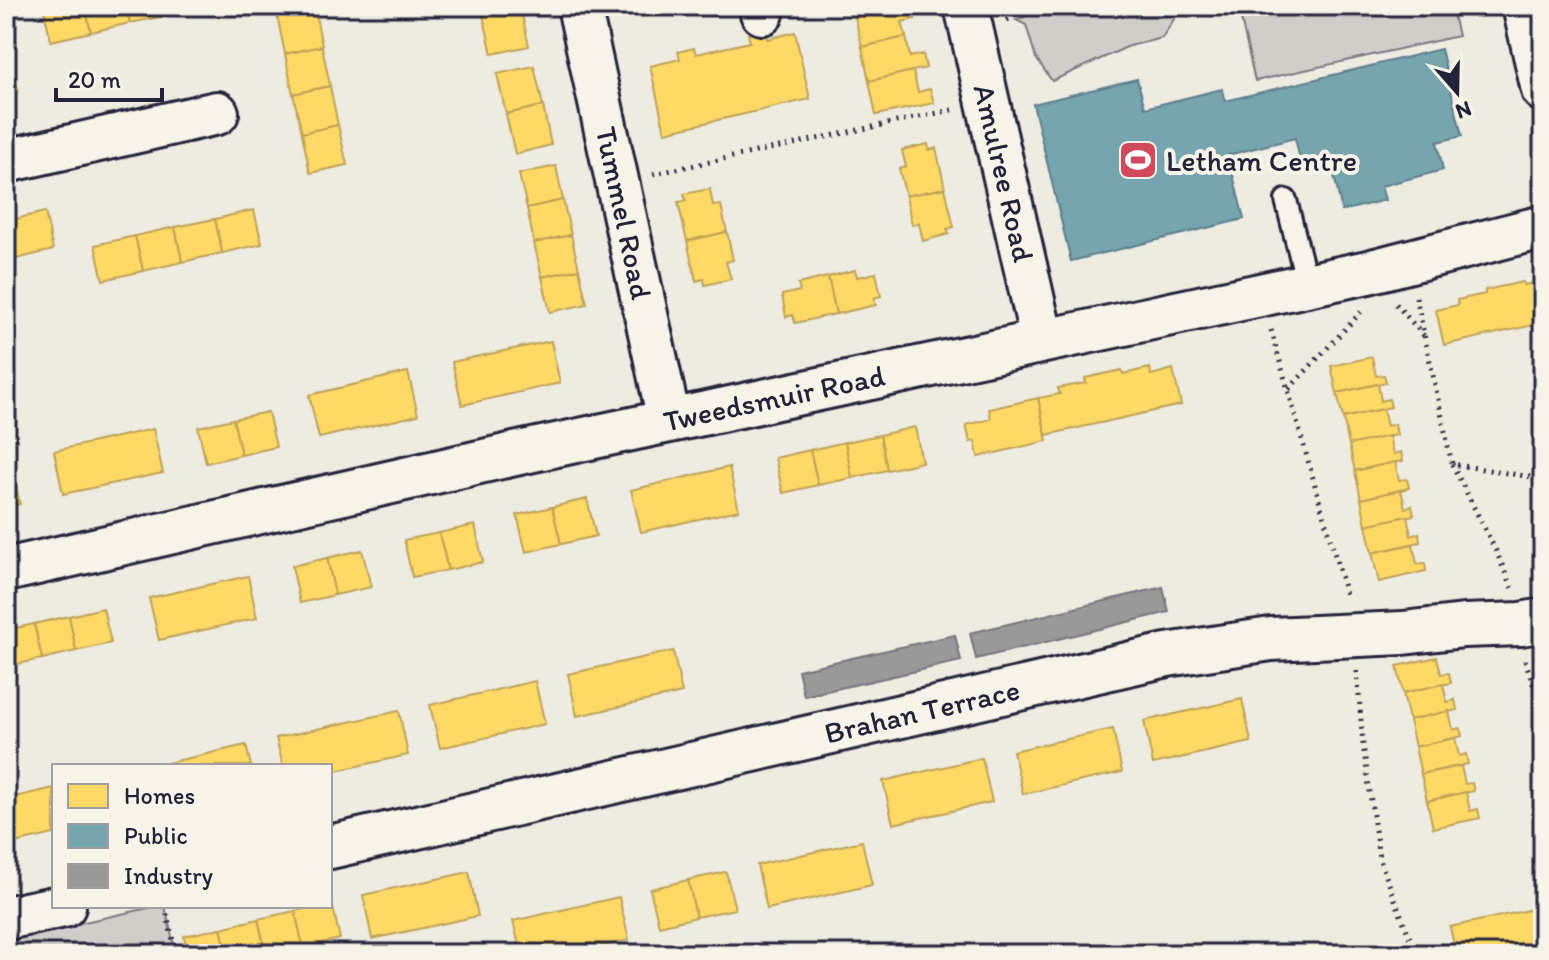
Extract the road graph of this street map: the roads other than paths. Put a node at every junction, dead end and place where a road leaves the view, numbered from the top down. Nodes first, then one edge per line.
1 (579, 6) edge
2 (966, 6) edge
3 (1524, 6) edge
4 (1543, 90) edge
5 (217, 113) dead end
6 (6, 161) edge
7 (1286, 200) dead end
8 (1543, 227) edge
9 (1307, 284) junction
10 (1042, 340) junction
11 (669, 420) junction
12 (6, 570) edge
13 (1532, 622) edge
14 (332, 847) edge
15 (54, 908) edge
16 (6, 918) edge

1 - 11 street, Tummel Road
2 - 10 street, Amulree Road
3 - 4 street
5 - 6 street
7 - 9 lane
8 - 9 street, Tweedsmuir Road
9 - 10 street, Tweedsmuir Road
10 - 11 street, Tweedsmuir Road
11 - 12 street, Tweedsmuir Road
13 - 14 street, Brahan Terrace
15 - 16 street

